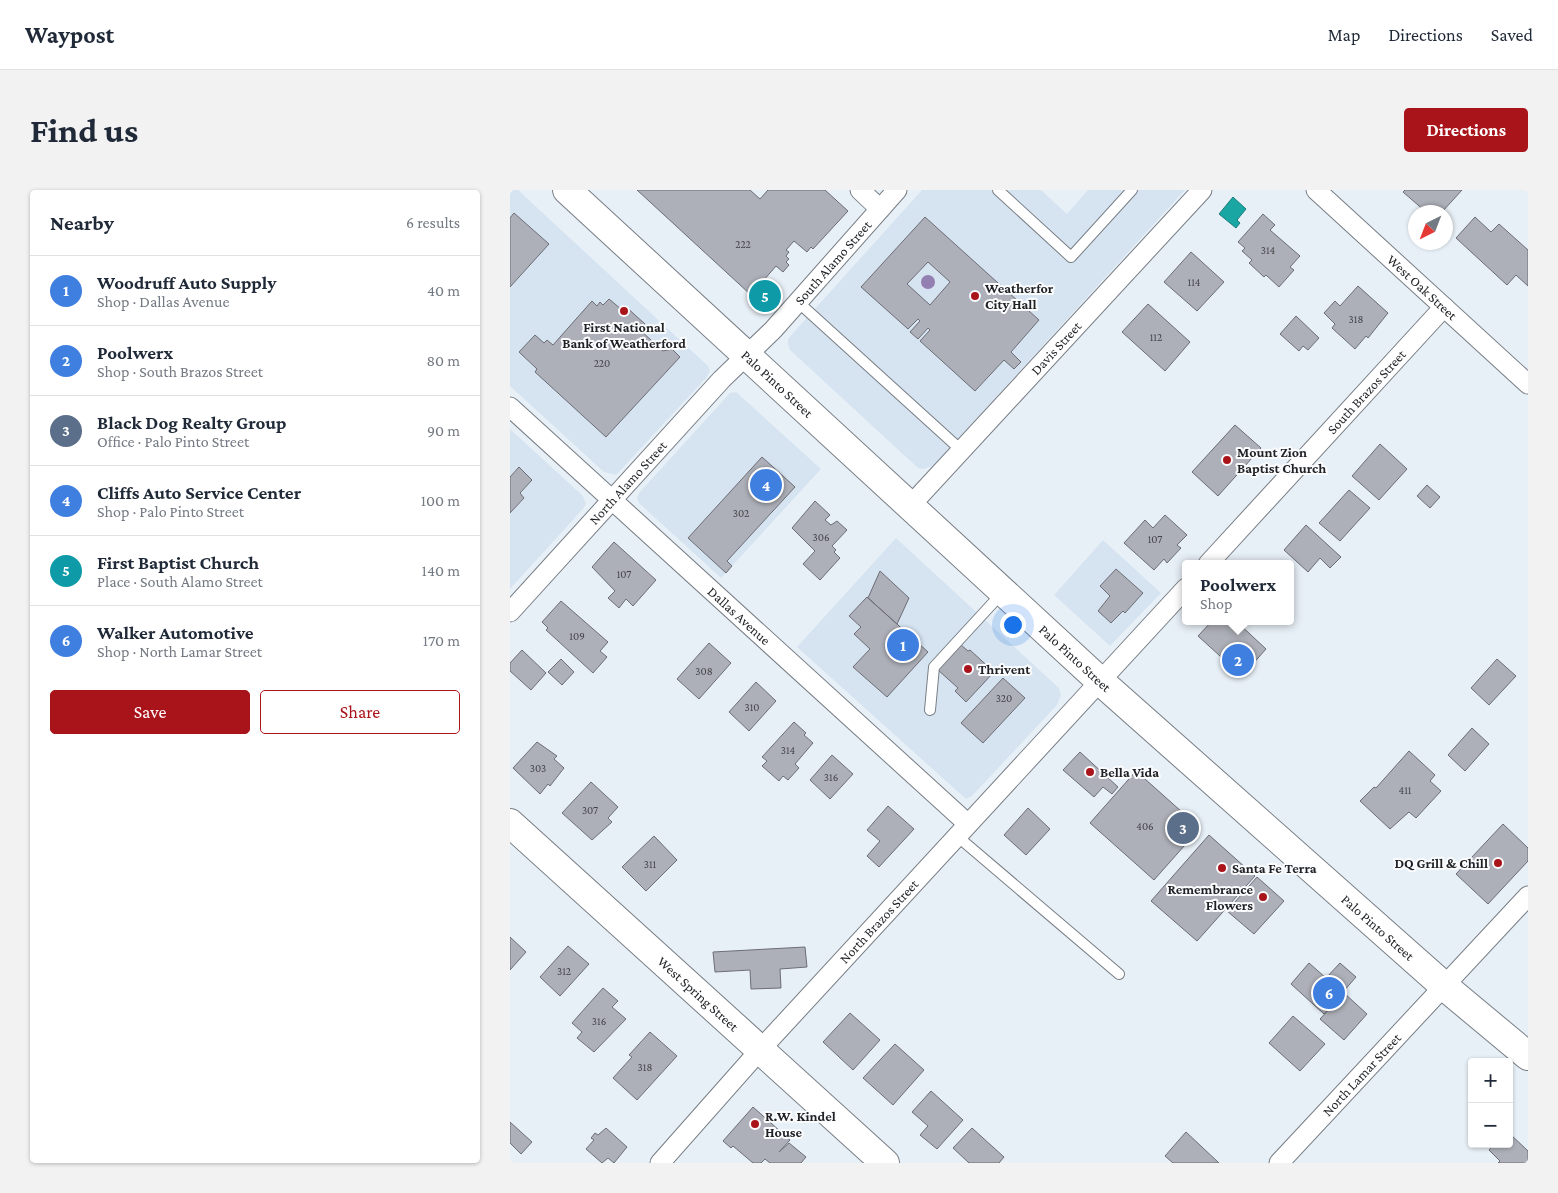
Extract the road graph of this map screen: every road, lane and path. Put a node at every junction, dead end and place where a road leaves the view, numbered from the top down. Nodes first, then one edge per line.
1 (567, 190) edge
2 (860, 190) edge
3 (897, 190) edge
4 (998, 190) edge
5 (1132, 190) edge
6 (1202, 190) edge
7 (1316, 190) edge
8 (880, 209) junction
9 (798, 302) junction
10 (1444, 307) junction
11 (747, 354) junction
12 (1528, 384) edge
13 (510, 407) edge
14 (961, 450) junction
15 (613, 501) junction
16 (910, 506) junction
17 (1212, 560) edge
18 (1003, 592) junction
19 (1182, 592) edge
20 (510, 612) edge
21 (1100, 681) junction
22 (930, 710) dead end
23 (510, 823) edge
24 (962, 830) junction
25 (1528, 896) edge
26 (1119, 974) dead end
27 (1444, 986) junction
28 (760, 1050) junction
29 (1528, 1056) edge
30 (660, 1163) edge
31 (885, 1163) edge
32 (1279, 1163) edge

1 - 11 main road, Palo Pinto Street
2 - 8 street
3 - 8 street, South Alamo Street
4 - 5 lane
6 - 14 street, Davis Street
7 - 10 street, West Oak Street
8 - 9 street, South Alamo Street
9 - 11 street, South Alamo Street
9 - 14 lane
10 - 12 street, West Oak Street
10 - 17 street, South Brazos Street
11 - 15 street, North Alamo Street
11 - 16 main road, Palo Pinto Street
13 - 15 street, Dallas Avenue
14 - 16 street, Davis Street
15 - 20 street, North Alamo Street
15 - 24 street, Dallas Avenue
16 - 18 main road, Palo Pinto Street
18 - 21 main road, Palo Pinto Street
18 - 22 lane
19 - 21 street
21 - 24 street, North Brazos Street
21 - 27 main road, Palo Pinto Street
23 - 28 main road, West Spring Street
24 - 26 lane
24 - 28 street, North Brazos Street
25 - 27 street, North Lamar Street
27 - 29 main road, Palo Pinto Street
27 - 32 street, North Lamar Street
28 - 30 street, North Brazos Street
28 - 31 main road, West Spring Street

